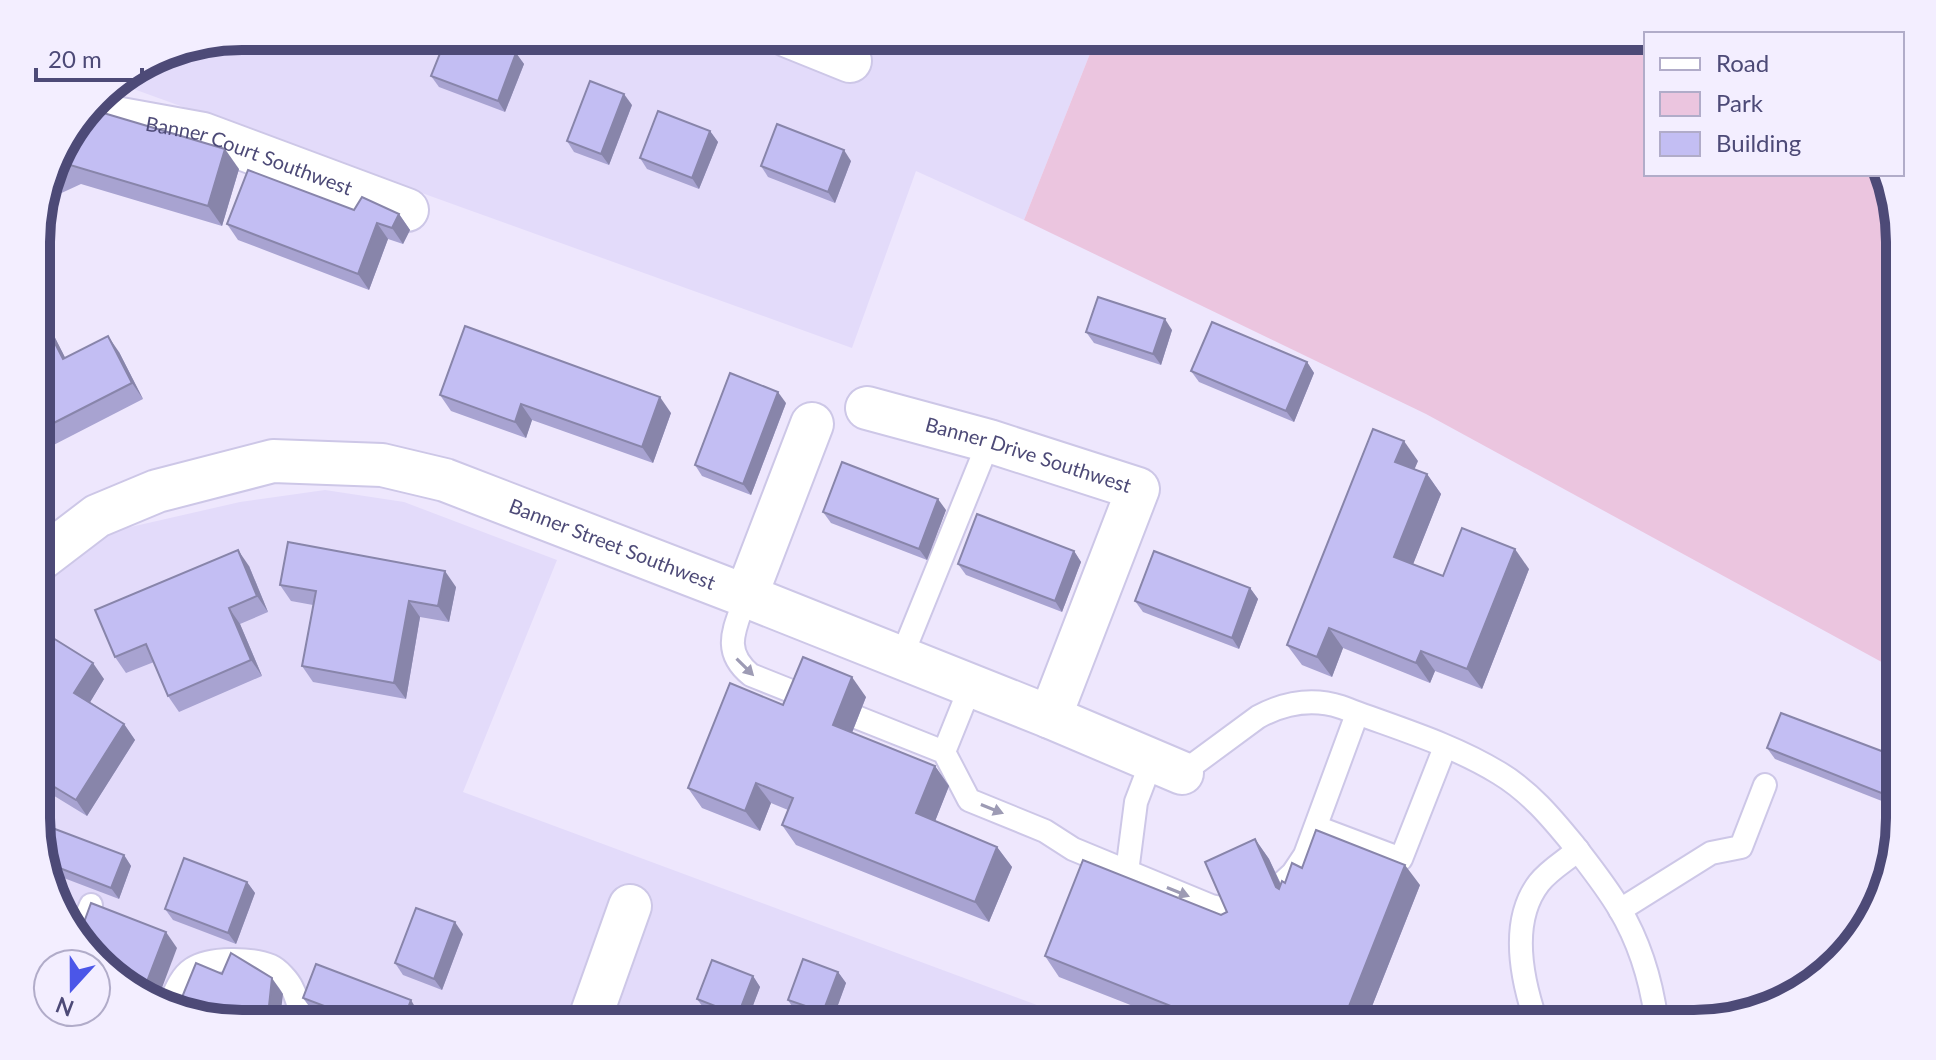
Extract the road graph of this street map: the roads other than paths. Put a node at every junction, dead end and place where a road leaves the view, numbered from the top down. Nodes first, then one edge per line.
1 (823, 50) edge
2 (850, 61) dead end
3 (98, 115) edge
4 (407, 210) dead end
5 (867, 408) dead end
6 (812, 424) dead end
7 (989, 441) junction
8 (50, 552) edge
9 (746, 596) junction
10 (901, 658) junction
11 (971, 685) junction
12 (1357, 714) junction
13 (1050, 717) junction
14 (1445, 747) junction
15 (944, 752) junction
16 (1167, 766) junction
17 (1765, 785) dead end
18 (1316, 827) junction
19 (1578, 850) junction
20 (1127, 872) junction
21 (1281, 884) edge
22 (91, 905) edge
23 (630, 906) dead end
24 (1230, 906) edge
25 (1620, 910) junction
26 (82, 925) edge
27 (173, 997) edge
28 (300, 1010) edge
29 (593, 1010) edge
30 (1533, 1010) edge
31 (1655, 1010) edge

1 - 2 street
3 - 4 street, Banner Court Southwest
5 - 7 street, Banner Drive Southwest
6 - 9 street
7 - 10 lane
7 - 13 street, Banner Drive Southwest
8 - 9 street, Banner Street Southwest
9 - 10 street, Banner Street Southwest
9 -> 15 lane
10 - 11 street, Banner Street Southwest
11 - 13 street, Banner Street Southwest
11 - 15 lane
12 - 14 lane
12 - 16 lane
12 - 18 lane
13 - 16 street, Banner Street Southwest
14 - 18 lane
14 - 19 lane
15 -> 20 lane
16 - 20 lane
17 - 25 lane
18 - 21 lane
19 - 25 lane
19 - 30 lane
20 -> 24 lane
22 - 26 lane
23 - 29 street
25 - 31 lane
27 - 28 lane

